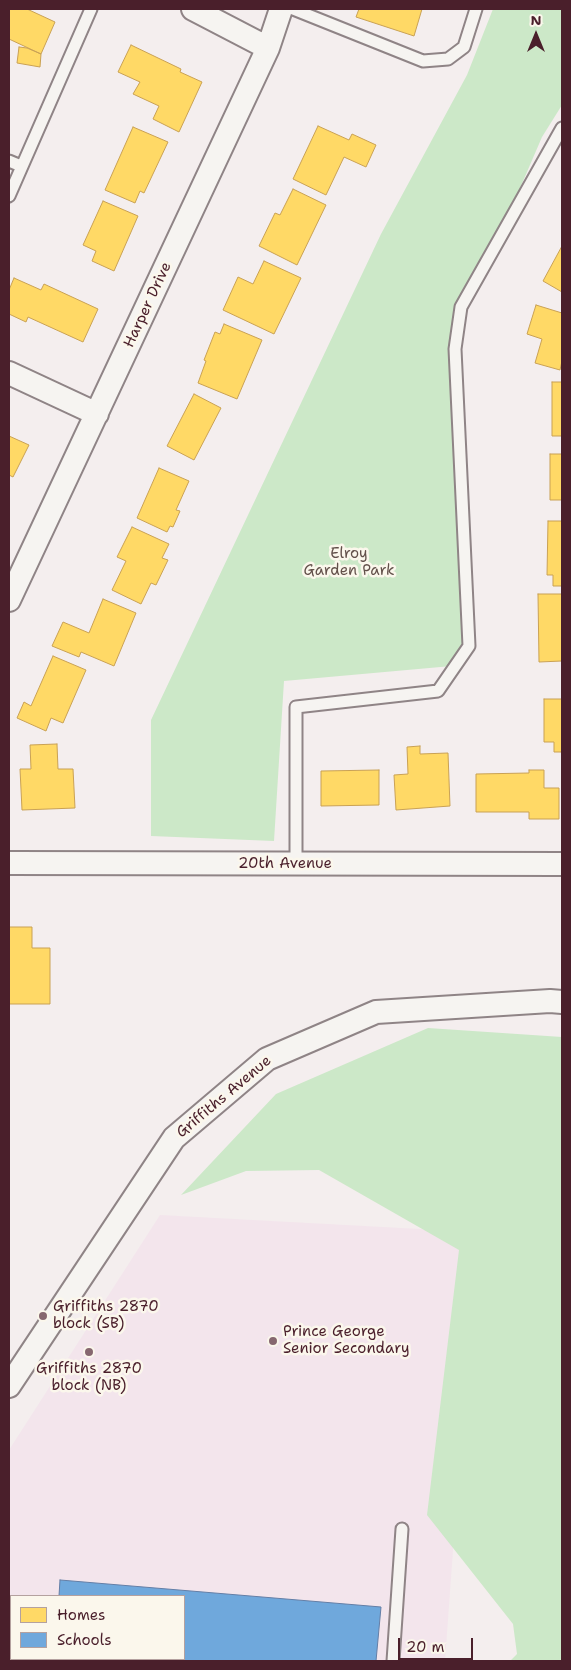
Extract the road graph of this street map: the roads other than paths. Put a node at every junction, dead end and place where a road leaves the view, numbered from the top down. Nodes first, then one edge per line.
1 (91, 9) edge
2 (193, 9) edge
3 (281, 9) edge
4 (293, 9) edge
5 (476, 9) edge
6 (268, 48) junction
7 (562, 128) edge
8 (9, 162) edge
9 (21, 166) junction
10 (9, 196) edge
11 (9, 373) edge
12 (97, 414) junction
13 (9, 600) edge
14 (9, 863) edge
15 (296, 864) junction
16 (562, 864) edge
17 (562, 1002) edge
18 (9, 1386) edge
19 (402, 1529) dead end
20 (393, 1661) edge

1 - 9 lane
2 - 6 street
3 - 6 street, Harper Drive
4 - 5 lane
6 - 12 street, Harper Drive
7 - 15 lane
8 - 9 lane
9 - 10 lane
11 - 12 street
12 - 13 street, Harper Drive
14 - 15 street, 20th Avenue
15 - 16 street, 20th Avenue
17 - 18 street, Griffiths Avenue
19 - 20 lane

